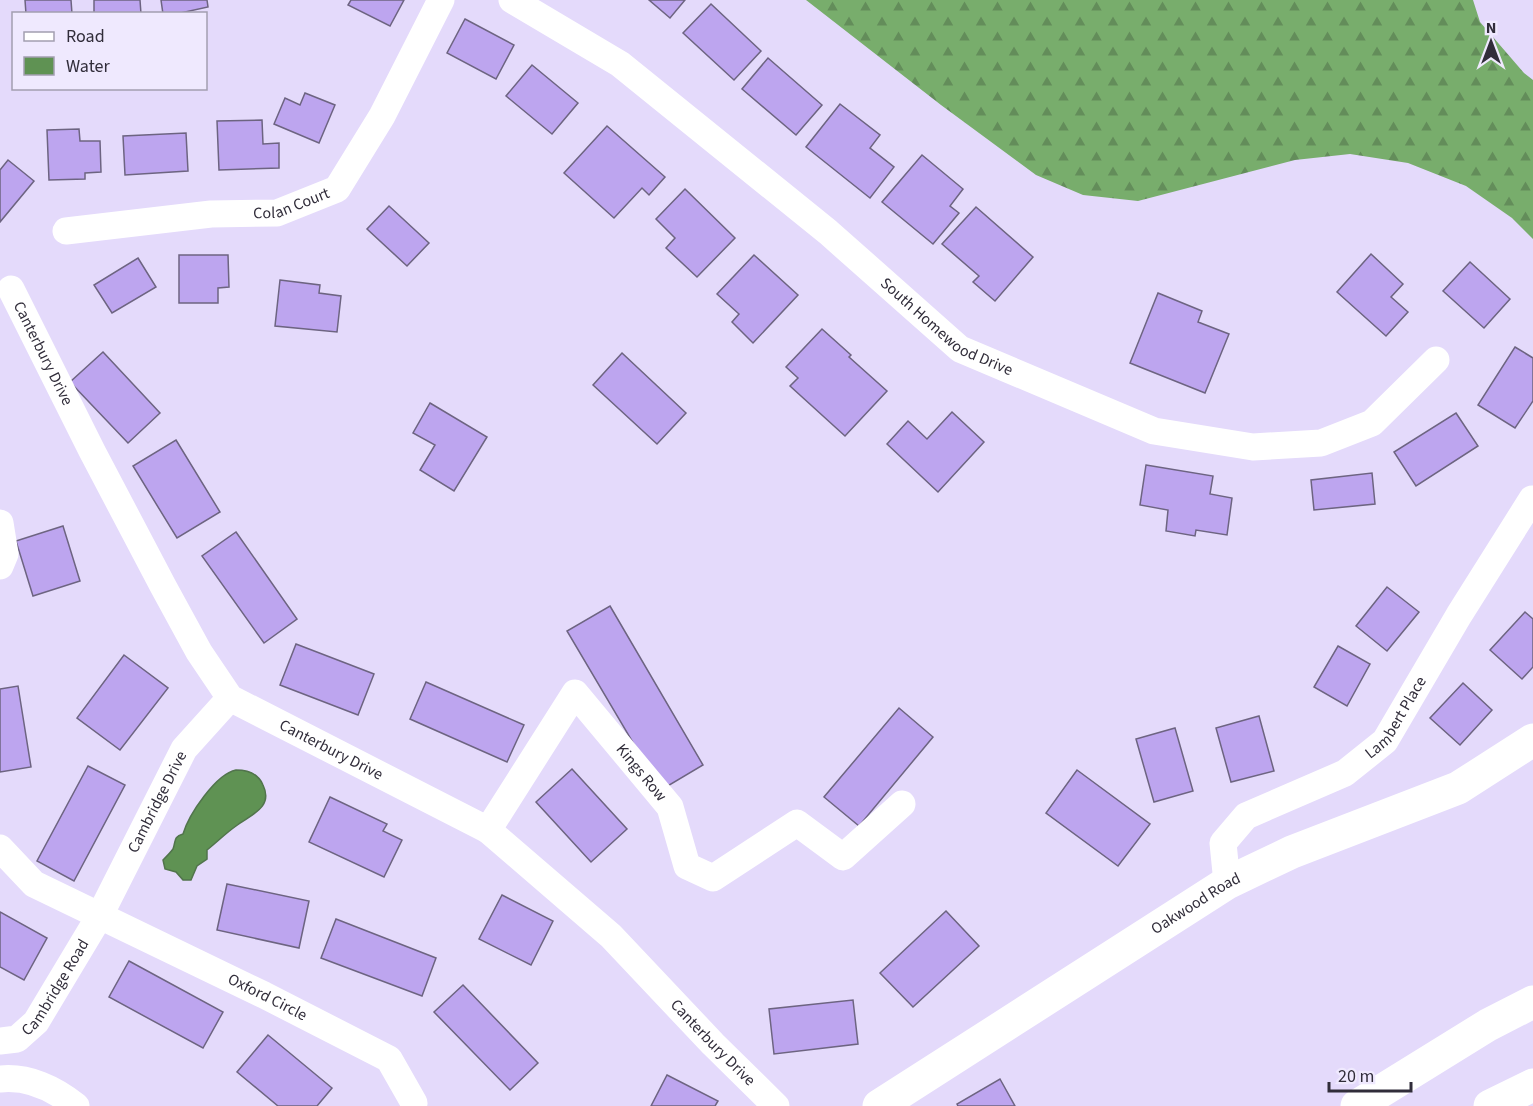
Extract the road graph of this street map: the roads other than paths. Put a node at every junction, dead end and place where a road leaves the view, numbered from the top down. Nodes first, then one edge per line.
1 (441, 0) edge
2 (512, 0) edge
3 (66, 231) dead end
4 (11, 289) dead end
5 (1436, 360) dead end
6 (1532, 500) edge
7 (0, 523) edge
8 (0, 566) edge
9 (230, 698) junction
10 (1533, 740) edge
11 (902, 804) dead end
12 (488, 830) junction
13 (0, 849) edge
14 (1227, 883) junction
15 (99, 917) junction
16 (1533, 1002) edge
17 (0, 1041) edge
18 (0, 1079) edge
19 (1533, 1085) edge
20 (414, 1103) dead end
21 (76, 1106) edge
22 (776, 1106) edge
23 (879, 1106) edge
24 (1357, 1106) edge
25 (1490, 1106) edge

1 - 3 street, Colan Court
2 - 5 street, South Homewood Drive
4 - 9 street, Canterbury Drive
6 - 14 street, Lambert Place
7 - 8 street
9 - 12 street, Canterbury Drive
9 - 15 street, Cambridge Drive
10 - 14 main road, Oakwood Road
11 - 12 street, Kings Row
12 - 22 street, Canterbury Drive
13 - 15 street, Oxford Circle
14 - 23 main road, Oakwood Road
15 - 17 street, Cambridge Road
15 - 20 street, Oxford Circle
16 - 24 main road
18 - 21 street
19 - 25 main road

